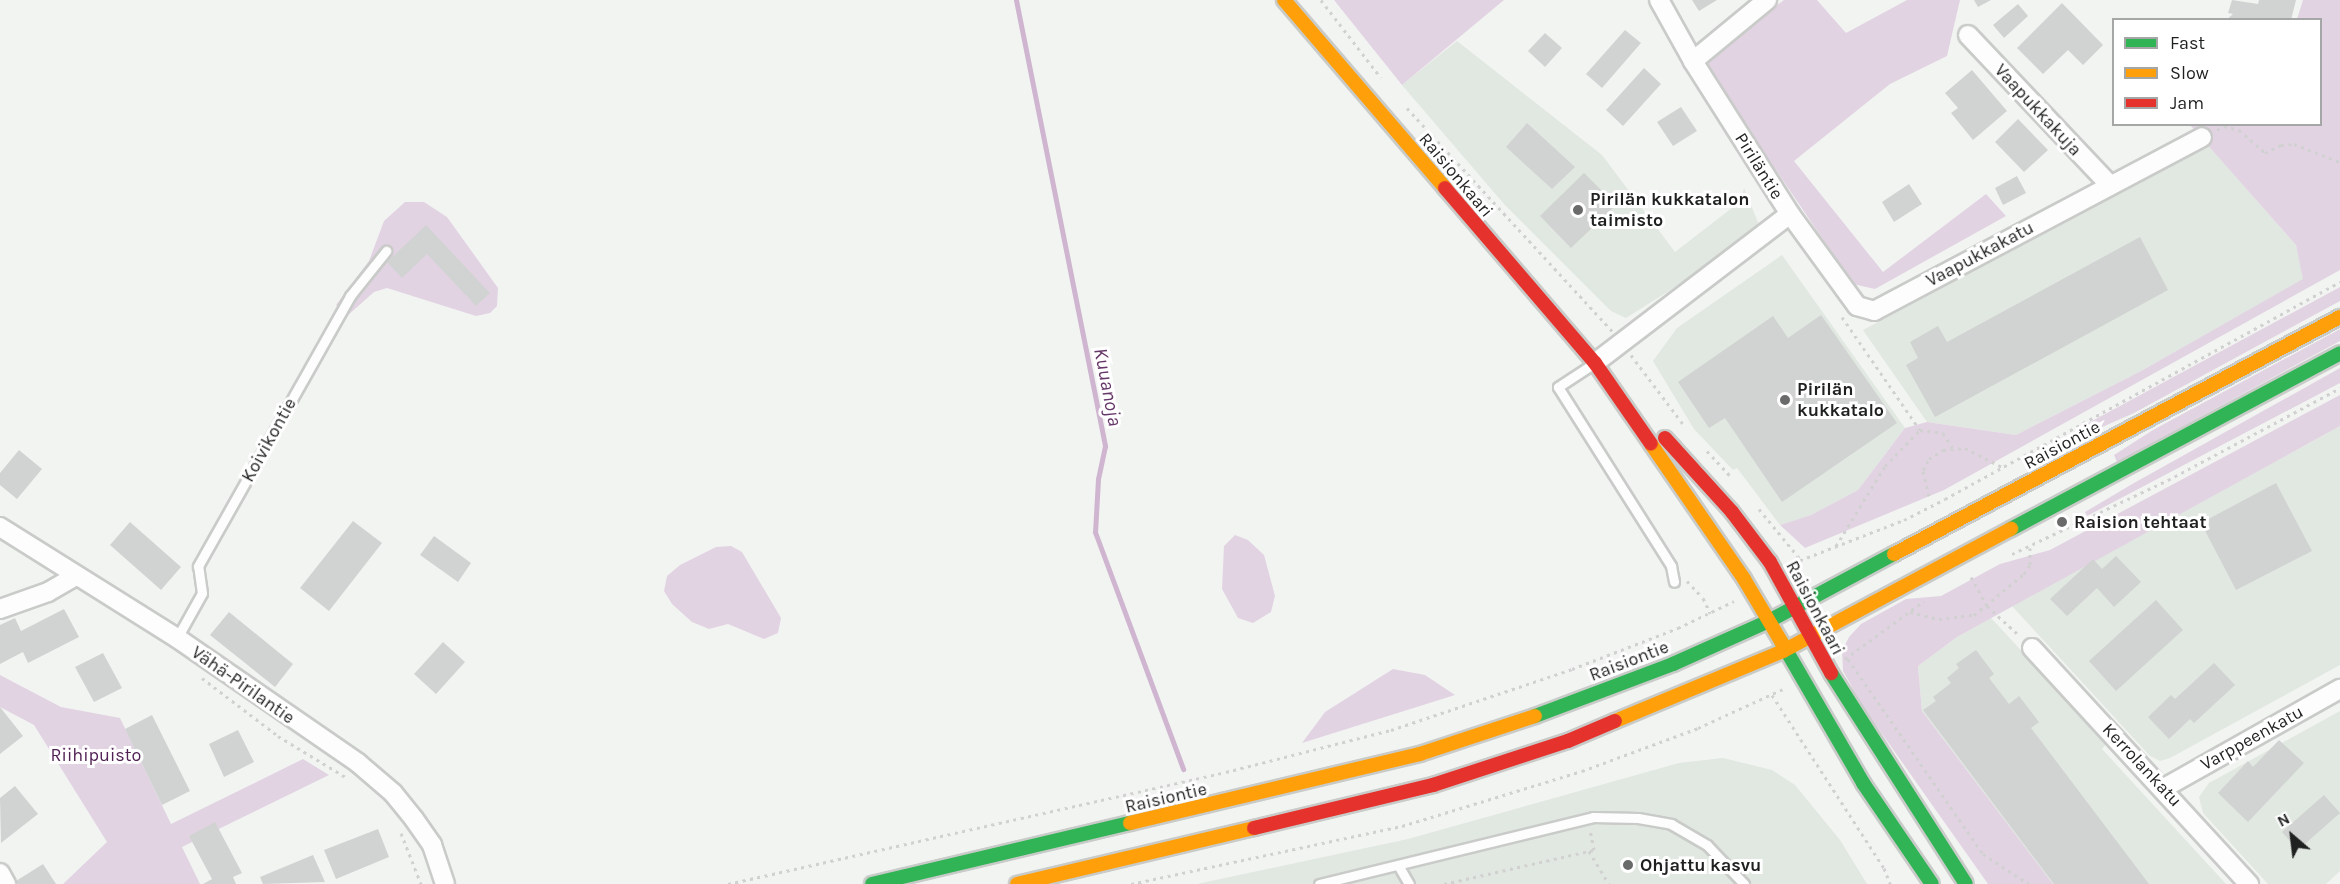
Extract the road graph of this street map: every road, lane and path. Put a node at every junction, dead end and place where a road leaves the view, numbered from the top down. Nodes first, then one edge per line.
1 (1284, 0) edge
2 (1321, 0) edge
3 (1659, 0) edge
4 (1767, 0) edge
5 (1968, 35) dead end
6 (1693, 61) junction
7 (1383, 80) dead end
8 (1404, 106) dead end
9 (2202, 138) joint
10 (2340, 162) edge
11 (2109, 184) junction
12 (1790, 214) junction
13 (386, 250) dead end
14 (2340, 282) edge
15 (2340, 317) edge
16 (1622, 343) junction
17 (2340, 353) edge
18 (1599, 368) junction
19 (1688, 430) dead end
20 (1920, 430) dead end
21 (1703, 446) dead end
22 (2004, 468) junction
23 (1734, 480) dead end
24 (1929, 496) dead end
25 (1754, 504) dead end
26 (0, 527) edge
27 (1836, 546) junction
28 (2030, 548) dead end
29 (1800, 558) junction
30 (1671, 566) junction
31 (1777, 573) junction
32 (74, 577) junction
33 (1971, 577) dead end
34 (1674, 582) dead end
35 (1751, 590) junction
36 (1987, 606) junction
37 (1795, 607) junction
38 (0, 609) edge
39 (1910, 612) dead end
40 (1710, 613) junction
41 (1767, 622) junction
42 (1810, 636) junction
43 (177, 638) junction
44 (2032, 648) joint
45 (1783, 651) junction
46 (1848, 658) dead end
47 (193, 672) dead end
48 (2340, 689) edge
49 (1772, 695) dead end
50 (356, 784) dead end
51 (2164, 788) junction
52 (1587, 819) junction
53 (399, 829) dead end
54 (1589, 851) junction
55 (1237, 861) dead end
56 (1398, 865) junction
57 (0, 873) edge
58 (6, 884) edge
59 (422, 884) edge
60 (445, 884) edge
61 (728, 884) edge
62 (872, 884) edge
63 (1017, 884) edge
64 (1131, 884) edge
65 (1319, 884) edge
66 (1409, 884) edge
67 (1444, 884) edge
68 (1609, 884) edge
69 (1744, 884) edge
70 (1890, 884) edge
71 (1932, 884) edge
72 (1966, 884) edge
73 (2029, 884) edge
74 (2249, 884) edge

1 - 18 main road, Raisionkaari
2 - 7 path
3 - 6 street, Piriläntie
4 - 6 street
5 - 11 street, Vaapukkakuja
6 - 12 street, Piriläntie
8 - 16 path
9 - 10 path
9 - 11 street, Vaapukkakatu
11 - 12 street, Vaapukkakatu
12 - 16 street, Piriläntie
13 - 43 lane, Koivikontie
14 - 22 path
15 - 37 main road, Raisiontie
16 - 18 street, Piriläntie
16 - 19 path
17 - 42 main road
18 - 30 lane
18 - 31 main road, Raisionkaari
18 - 35 main road, Raisionkaari
20 - 27 path
21 - 23 path
22 - 24 path
22 - 27 path
25 - 29 path
26 - 32 street, Vähä-Pirilantie
27 - 29 path
28 - 36 path
29 - 31 path
30 - 34 lane
30 - 40 path
31 - 37 main road, Raisionkaari
32 - 38 street
32 - 43 street, Vähä-Pirilantie
33 - 36 path
35 - 40 path
35 - 41 main road, Raisionkaari
36 - 39 path
36 - 44 path
37 - 41 main road, Raisiontie
37 - 42 main road, Raisionkaari
40 - 61 path
41 - 45 main road, Raisionkaari
41 - 62 main road, Raisiontie
42 - 45 main road
42 - 72 main road, Raisionkaari
43 - 60 street, Vähä-Pirilantie
44 - 51 street, Kerrolankatu
45 - 63 main road
45 - 71 main road, Raisionkaari
46 - 73 path
47 - 50 path
48 - 51 street, Varppeenkatu
49 - 70 path
51 - 74 street, Kerrolankatu
52 - 54 path
52 - 56 lane
52 - 69 lane
53 - 59 path
54 - 67 path
54 - 68 path
55 - 64 path
56 - 65 lane
56 - 66 lane
57 - 58 street

